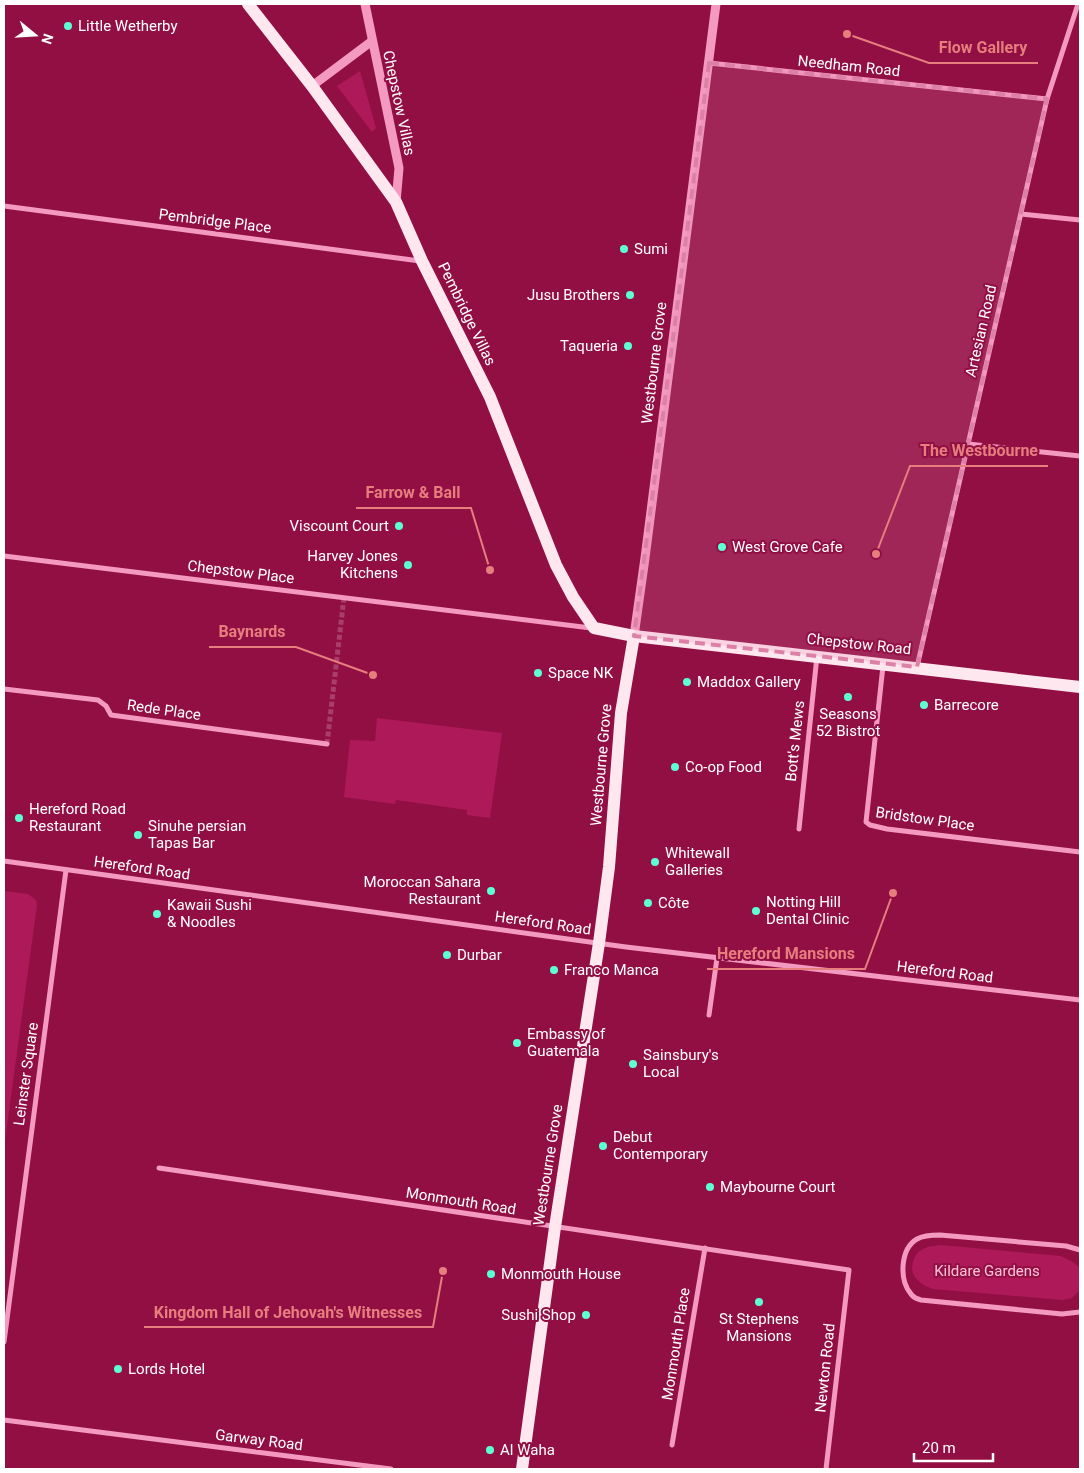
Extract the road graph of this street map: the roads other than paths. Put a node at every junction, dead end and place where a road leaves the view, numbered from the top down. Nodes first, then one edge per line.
1 (248, 4) edge
2 (365, 4) edge
3 (716, 4) edge
4 (1078, 4) edge
5 (372, 41) junction
6 (709, 63) junction
7 (312, 86) junction
8 (1047, 99) junction
9 (396, 202) junction
10 (4, 206) edge
11 (1021, 214) junction
12 (1080, 220) edge
13 (422, 261) junction
14 (968, 444) junction
15 (1080, 456) edge
16 (4, 556) edge
17 (594, 628) junction
18 (634, 636) junction
19 (817, 656) junction
20 (883, 663) junction
21 (917, 667) junction
22 (1080, 687) edge
23 (4, 689) edge
24 (327, 744) dead end
25 (799, 829) dead end
26 (1080, 852) edge
27 (4, 861) edge
28 (66, 870) junction
29 (599, 943) junction
30 (717, 958) junction
31 (1080, 1000) edge
32 (709, 1015) dead end
33 (159, 1168) dead end
34 (555, 1227) junction
35 (705, 1248) junction
36 (1080, 1250) edge
37 (849, 1270) joint
38 (1080, 1312) edge
39 (4, 1342) edge
40 (4, 1420) edge
41 (672, 1445) dead end
42 (390, 1469) edge
43 (522, 1469) edge
44 (826, 1469) edge

1 - 7 main road, Pembridge Villas
2 - 5 street, Chepstow Villas
3 - 6 street, Westbourne Grove
4 - 8 street, Artesian Road
5 - 7 street, Chepstow Villas
5 - 9 street, Chepstow Villas
6 - 8 street, Needham Road
6 - 18 street, Westbourne Grove
7 - 9 main road, Pembridge Villas
8 - 11 street, Artesian Road
9 - 13 main road, Pembridge Villas
10 - 13 street, Pembridge Place
11 - 12 street
11 - 14 street, Artesian Road
13 - 17 main road, Pembridge Villas
14 - 15 street
14 - 21 street, Artesian Road
16 - 17 street, Chepstow Place
17 - 18 main road
18 - 19 main road, Chepstow Road
18 - 29 main road, Westbourne Grove
19 - 20 main road, Chepstow Road
19 - 25 street, Bott's Mews
20 - 21 main road, Chepstow Road
20 - 26 street, Bridstow Place
21 - 22 main road, Chepstow Road
23 - 24 street, Rede Place
27 - 28 street, Hereford Road
28 - 29 street, Hereford Road
28 - 39 street, Leinster Square
29 - 30 street, Hereford Road
29 - 34 main road, Westbourne Grove
30 - 31 street, Hereford Road
30 - 32 street
33 - 34 street, Monmouth Road
34 - 35 street, Monmouth Road
34 - 43 main road, Westbourne Grove
35 - 37 street, Monmouth Road
35 - 41 street, Monmouth Place
36 - 38 street
37 - 44 street, Newton Road
40 - 42 street, Garway Road

